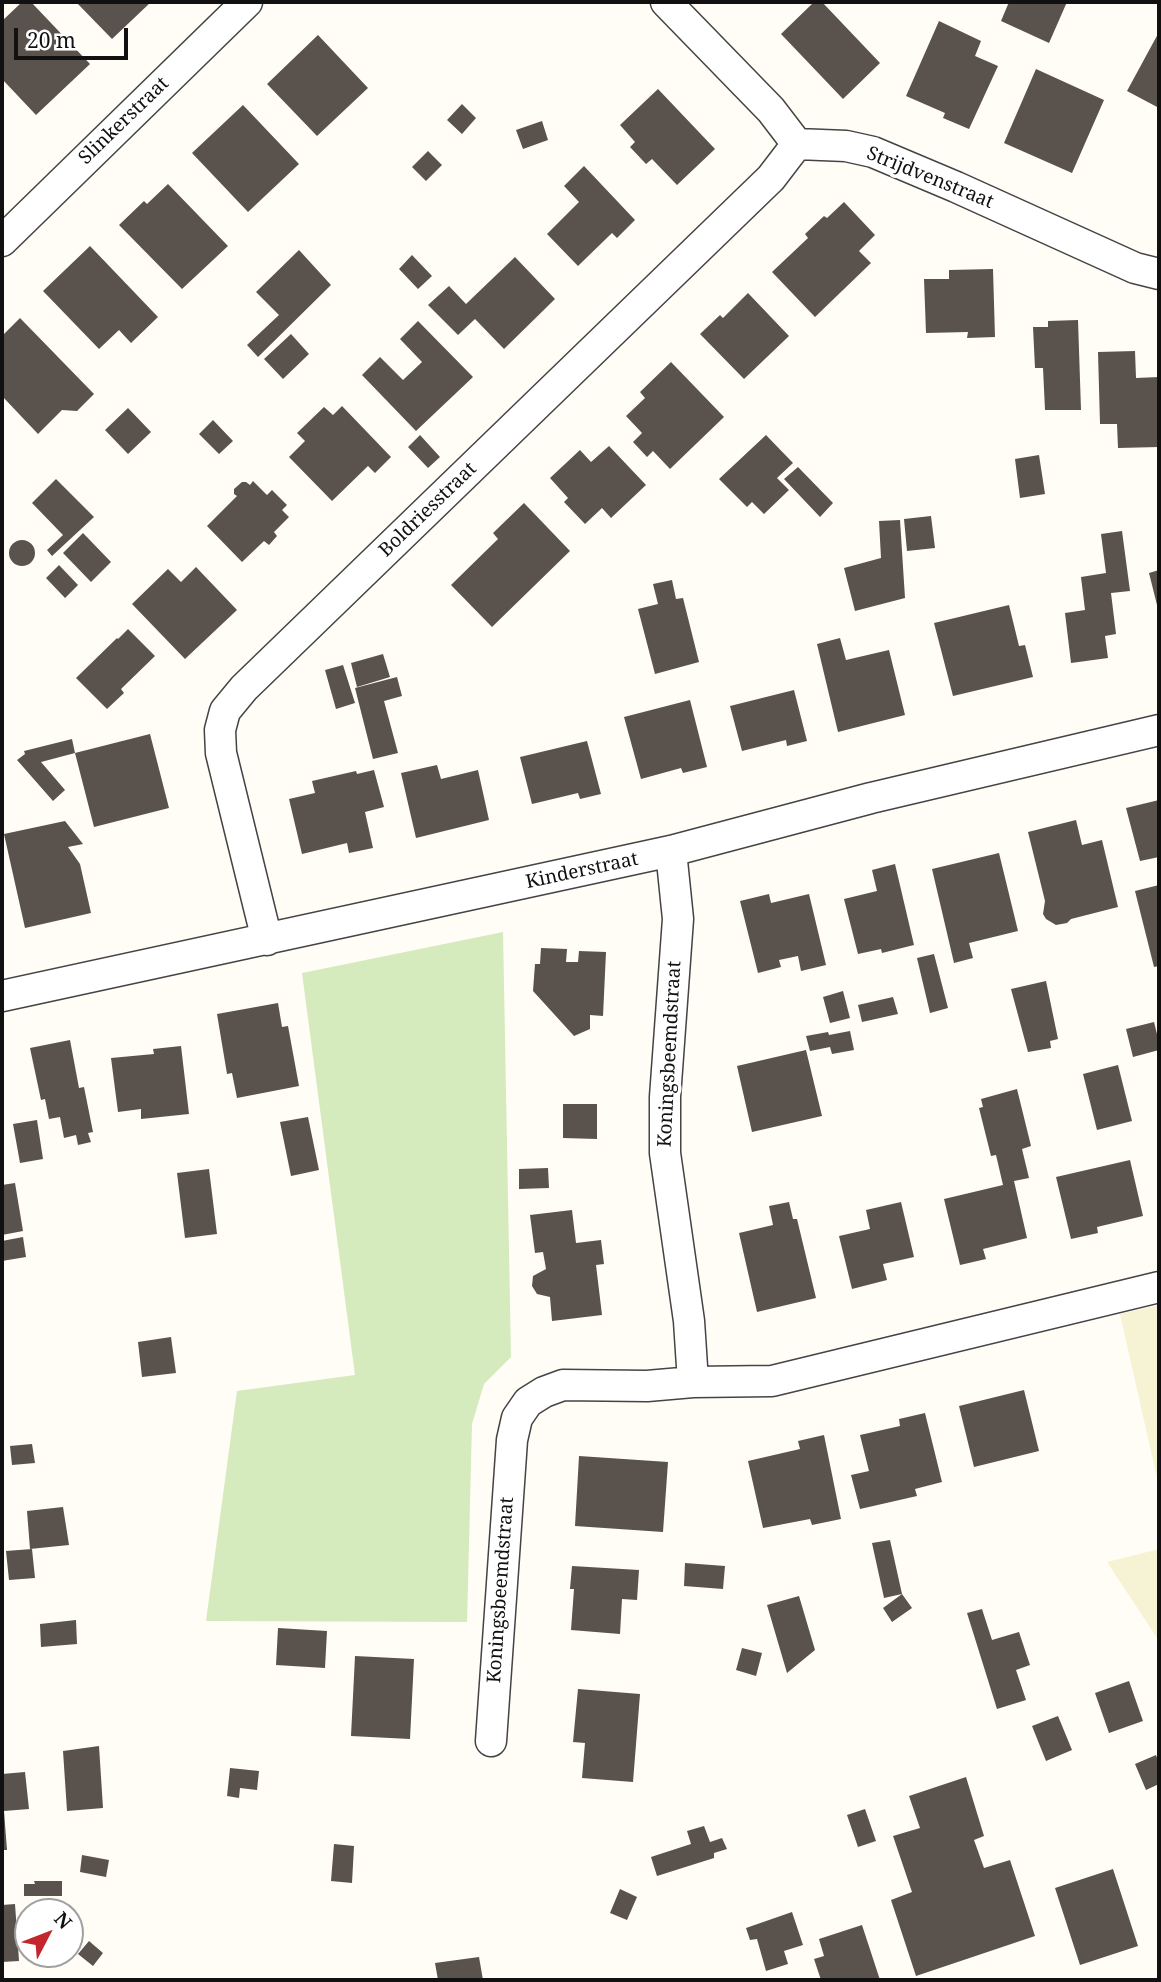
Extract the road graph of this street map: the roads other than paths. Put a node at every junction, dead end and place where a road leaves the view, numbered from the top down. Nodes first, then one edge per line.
1 (247, 2) edge
2 (666, 2) edge
3 (797, 144) junction
4 (2, 241) edge
5 (1159, 274) edge
6 (1159, 730) edge
7 (671, 851) junction
8 (267, 940) junction
9 (2, 996) edge
10 (1159, 1287) edge
11 (693, 1382) junction
12 (491, 1741) dead end

1 - 4 street, Slinkerstraat
2 - 3 street
3 - 5 street, Strijdvenstraat
3 - 8 street, Boldriesstraat
6 - 7 street, Kinderstraat
7 - 8 street, Kinderstraat
7 - 11 street, Koningsbeemdstraat
8 - 9 street, Kinderstraat
10 - 11 street, Koningsbeemdstraat
11 - 12 street, Koningsbeemdstraat

